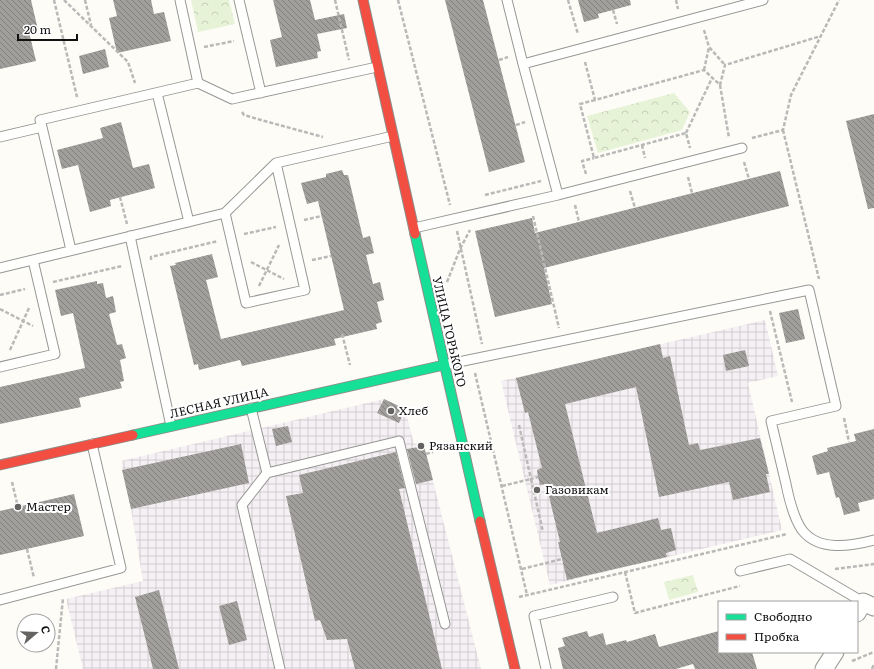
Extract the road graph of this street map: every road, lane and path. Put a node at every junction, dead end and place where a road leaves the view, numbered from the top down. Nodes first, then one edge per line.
1 (54, 0) edge
2 (64, 0) edge
3 (85, 0) edge
4 (180, 0) edge
5 (239, 0) edge
6 (335, 0) edge
7 (362, 0) edge
8 (398, 0) edge
9 (507, 0) edge
10 (568, 0) edge
11 (676, 0) edge
12 (763, 0) edge
13 (839, 0) edge
14 (613, 10) dead end
15 (679, 11) dead end
16 (91, 25) junction
17 (618, 27) dead end
18 (821, 36) junction
19 (248, 37) junction
20 (581, 48) junction
21 (191, 50) junction
22 (523, 64) junction
23 (725, 65) junction
24 (377, 67) junction
25 (704, 70) junction
26 (352, 73) junction
27 (712, 78) junction
28 (198, 83) junction
29 (720, 85) junction
30 (157, 93) junction
31 (261, 93) junction
32 (139, 97) junction
33 (232, 99) junction
34 (595, 100) junction
35 (80, 111) junction
36 (42, 127) junction
37 (783, 130) junction
38 (686, 133) junction
39 (393, 136) junction
40 (0, 137) edge
41 (326, 138) dead end
42 (742, 148) joint
43 (731, 150) junction
44 (594, 158) junction
45 (694, 160) junction
46 (276, 163) junction
47 (554, 178) junction
48 (590, 187) junction
49 (558, 195) junction
50 (480, 196) dead end
51 (120, 197) dead end
52 (457, 202) dead end
53 (530, 202) junction
54 (450, 204) junction
55 (225, 213) junction
56 (322, 216) dead end
57 (454, 219) junction
58 (189, 222) junction
59 (290, 223) junction
60 (413, 228) junction
61 (130, 236) junction
62 (231, 237) junction
63 (71, 250) junction
64 (235, 254) junction
65 (331, 256) dead end
66 (33, 260) junction
67 (299, 263) junction
68 (152, 265) dead end
69 (0, 268) edge
70 (267, 270) junction
71 (125, 273) dead end
72 (820, 281) dead end
73 (39, 285) junction
74 (306, 290) junction
75 (0, 295) edge
76 (251, 302) junction
77 (0, 309) edge
78 (770, 309) dead end
79 (23, 321) junction
80 (342, 334) dead end
81 (51, 336) junction
82 (562, 340) junction
83 (485, 356) junction
84 (350, 365) dead end
85 (444, 365) junction
86 (1, 367) edge
87 (836, 406) junction
88 (251, 408) junction
89 (795, 415) junction
90 (519, 425) dead end
91 (171, 426) junction
92 (849, 442) dead end
93 (92, 444) junction
94 (433, 452) dead end
95 (426, 454) dead end
96 (0, 465) edge
97 (268, 473) junction
98 (10, 477) dead end
99 (538, 478) dead end
100 (531, 479) junction
101 (502, 486) junction
102 (18, 507) dead end
103 (803, 530) junction
104 (543, 532) dead end
105 (874, 540) edge
106 (27, 549) dead end
107 (562, 559) dead end
108 (874, 564) edge
109 (522, 569) junction
110 (835, 569) junction
111 (809, 570) junction
112 (740, 571) dead end
113 (625, 572) junction
114 (841, 573) dead end
115 (64, 583) junction
116 (740, 586) dead end
117 (38, 590) junction
118 (527, 595) junction
119 (612, 597) dead end
120 (0, 600) edge
121 (856, 601) edge
122 (519, 604) dead end
123 (445, 624) dead end
124 (834, 653) edge
125 (874, 664) edge
126 (56, 669) edge
127 (280, 669) edge
128 (515, 669) edge
129 (546, 669) edge
130 (824, 669) edge
131 (872, 669) edge

1 - 35 path
2 - 16 path
3 - 16 path
4 - 21 lane
5 - 19 lane
6 - 26 path
7 - 24 street, УЛИЦА ГОРЬКОГО
8 - 54 path
9 - 22 lane
10 - 20 path
11 - 15 path
12 - 20 lane
13 - 18 path
14 - 17 path
16 - 32 path
18 - 23 path
18 - 37 path
19 - 21 path
19 - 31 lane
20 - 22 lane
20 - 34 path
21 - 28 lane
22 - 47 lane
23 - 25 path
23 - 29 path
24 - 26 lane
24 - 39 street, УЛИЦА ГОРЬКОГО
25 - 27 path
25 - 34 path
26 - 31 lane
27 - 29 path
27 - 38 path
28 - 30 lane
28 - 33 lane
29 - 43 path
30 - 32 lane
30 - 58 lane
31 - 33 lane
32 - 35 lane
33 - 41 path
34 - 44 path
35 - 36 lane
36 - 40 lane
36 - 63 lane
37 - 42 path
37 - 72 path
38 - 44 path
38 - 45 path
39 - 46 lane
39 - 60 street, УЛИЦА ГОРЬКОГО
42 - 43 lane
43 - 45 lane
44 - 48 path
45 - 48 lane
46 - 55 lane
46 - 59 lane
47 - 49 lane
47 - 50 path
48 - 49 lane
49 - 53 lane
51 - 61 path
52 - 54 path
53 - 57 lane
53 - 82 path
54 - 57 path
55 - 58 lane
55 - 62 lane
56 - 59 path
57 - 60 lane
57 - 83 path
58 - 61 lane
59 - 62 path
59 - 67 lane
59 - 70 path
60 - 85 street, УЛИЦА ГОРЬКОГО
61 - 63 lane
61 - 91 lane
62 - 64 lane
62 - 68 path
63 - 66 lane
64 - 70 path
64 - 76 lane
65 - 67 path
66 - 69 lane
66 - 73 lane
67 - 74 lane
70 - 74 path
70 - 76 path
71 - 73 path
73 - 75 path
73 - 79 path
73 - 81 lane
74 - 76 lane
77 - 79 path
78 - 89 path
79 - 81 path
79 - 86 path
80 - 84 path
81 - 86 lane
82 - 83 lane
82 - 87 lane
83 - 85 lane
83 - 101 path
85 - 88 street, ЛЕСНАЯ УЛИЦА
85 - 128 street, УЛИЦА ГОРЬКОГО
87 - 89 lane
87 - 92 path
88 - 91 street, ЛЕСНАЯ УЛИЦА
88 - 97 lane
89 - 103 lane
90 - 100 path
91 - 93 street, ЛЕСНАЯ УЛИЦА
93 - 96 street, ЛЕСНАЯ УЛИЦА
93 - 115 lane
94 - 95 path
97 - 123 lane
97 - 127 lane
98 - 102 path
99 - 100 path
100 - 101 path
100 - 104 path
101 - 109 path
103 - 105 lane
103 - 113 path
106 - 117 path
107 - 109 path
108 - 110 path
109 - 118 path
110 - 111 path
110 - 114 path
111 - 112 lane
111 - 121 lane
113 - 116 path
113 - 118 path
115 - 117 lane
115 - 126 path
117 - 120 lane
118 - 122 path
119 - 129 lane
124 - 130 street
125 - 131 path

